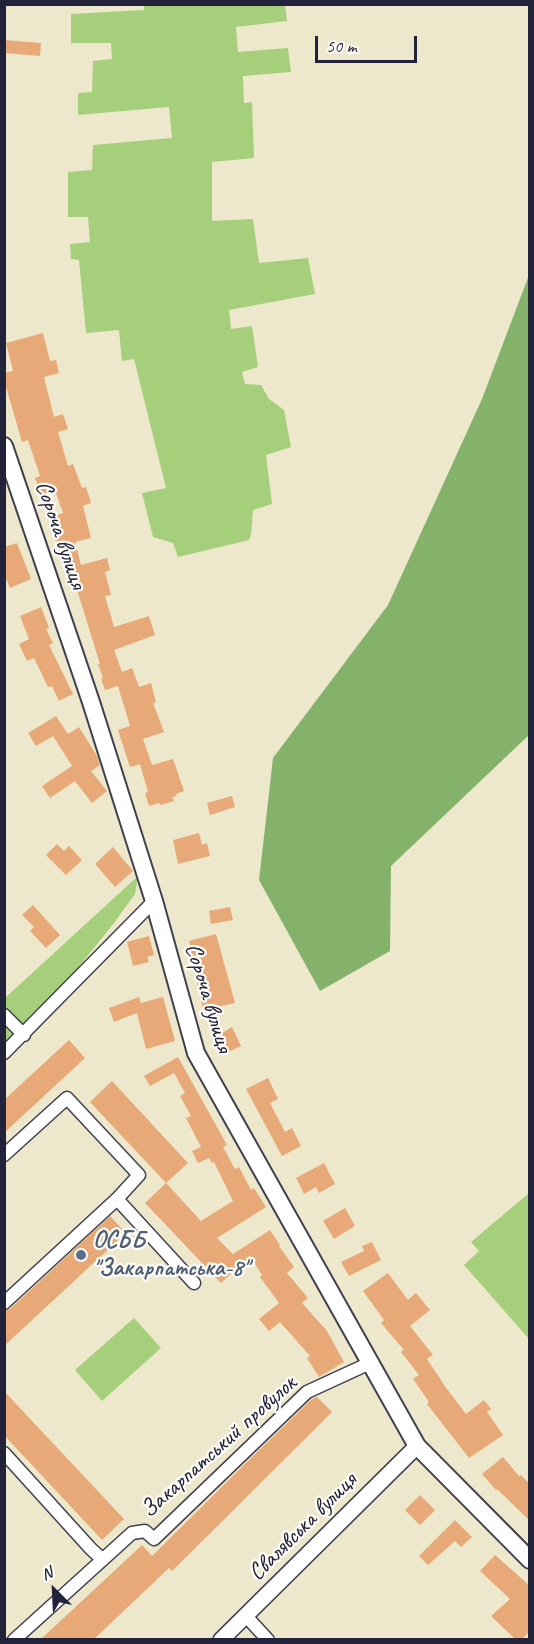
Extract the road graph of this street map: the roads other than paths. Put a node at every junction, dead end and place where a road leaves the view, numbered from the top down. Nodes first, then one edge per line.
1 (4, 446) edge
2 (154, 901) junction
3 (4, 1015) edge
4 (24, 1035) junction
5 (4, 1053) edge
6 (4, 1155) edge
7 (117, 1199) junction
8 (194, 1283) dead end
9 (4, 1303) edge
10 (370, 1364) junction
11 (417, 1446) junction
12 (4, 1453) edge
13 (102, 1559) junction
14 (530, 1560) edge
15 (246, 1616) junction
16 (14, 1640) edge
17 (221, 1640) edge
18 (268, 1640) edge

1 - 2 main road, Сороча вулиця
2 - 4 street
2 - 10 main road, Сороча вулиця
3 - 4 street
4 - 5 street
6 - 7 street
7 - 8 street
7 - 9 street
10 - 11 main road, Сороча вулиця
10 - 13 street, Закарпатський провулок
11 - 14 main road, Сороча вулиця
11 - 15 street, Свалявська вулиця
12 - 13 street
13 - 16 street, Закарпатський провулок
15 - 17 street, Свалявська вулиця
15 - 18 street

